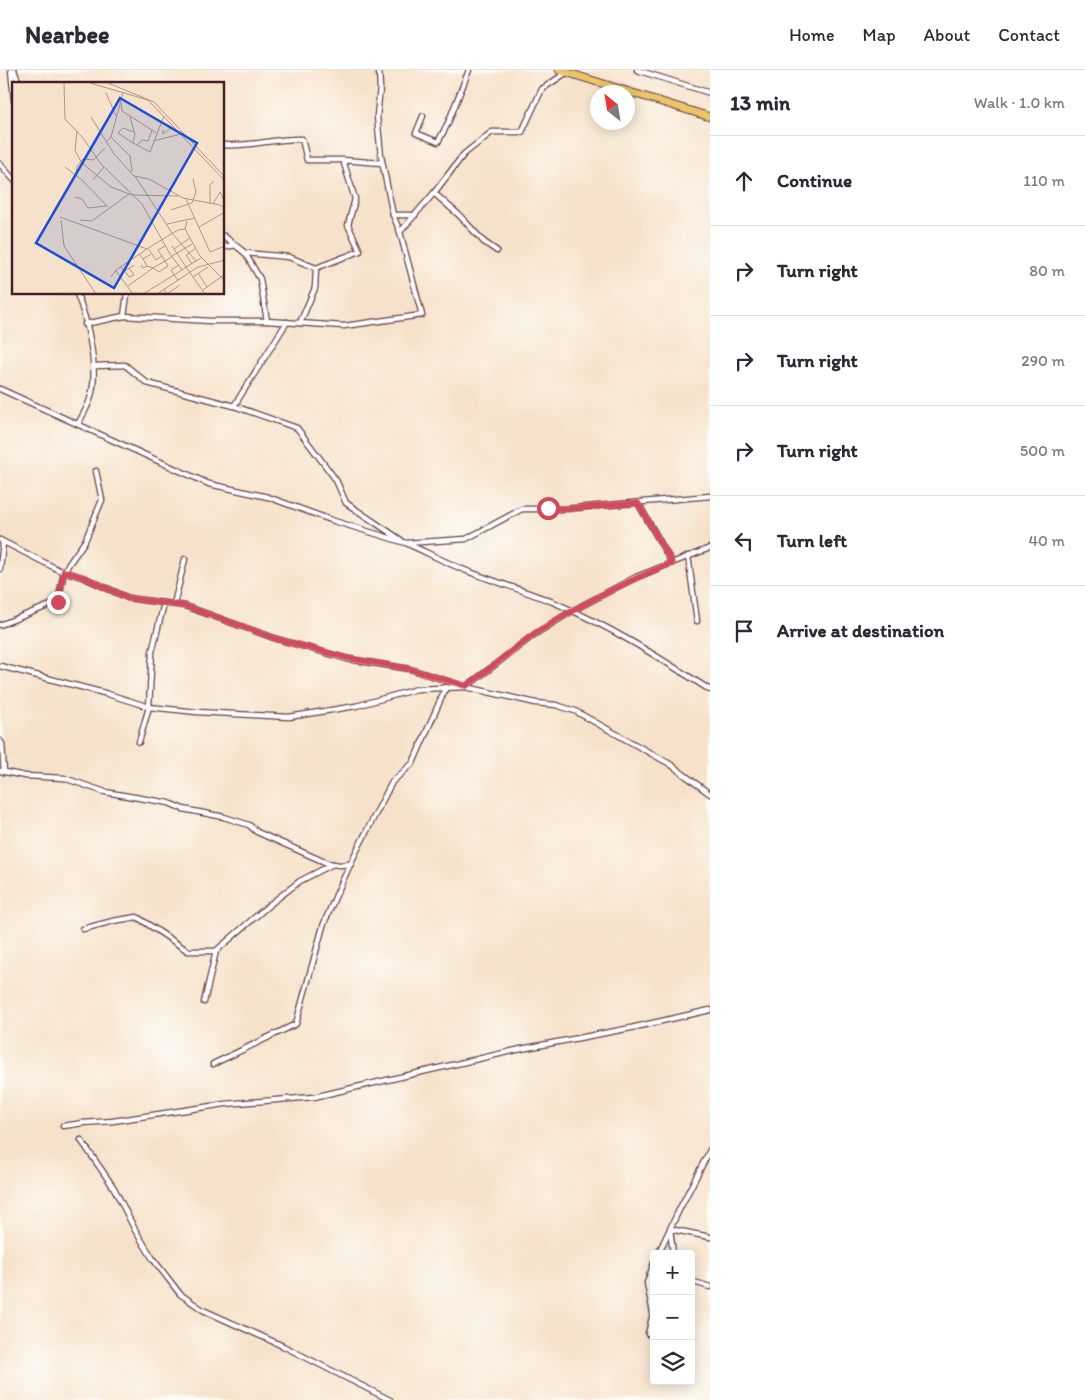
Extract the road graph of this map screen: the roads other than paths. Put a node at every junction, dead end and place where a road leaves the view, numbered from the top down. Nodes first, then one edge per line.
1 (13, 70) edge
2 (379, 70) edge
3 (469, 70) edge
4 (559, 70) edge
5 (637, 70) edge
6 (567, 72) junction
7 (18, 82) edge
8 (710, 93) edge
9 (423, 116) dead end
10 (710, 117) edge
11 (225, 145) edge
12 (343, 160) junction
13 (382, 163) junction
14 (0, 164) edge
15 (12, 178) edge
16 (434, 193) junction
17 (393, 215) junction
18 (415, 215) junction
19 (400, 232) junction
20 (225, 237) edge
21 (236, 245) junction
22 (225, 247) edge
23 (497, 251) dead end
24 (245, 253) junction
25 (316, 268) junction
26 (77, 295) edge
27 (127, 295) edge
28 (124, 316) junction
29 (267, 321) junction
30 (287, 322) junction
31 (300, 323) junction
32 (86, 324) junction
33 (94, 366) junction
34 (0, 389) edge
35 (234, 406) junction
36 (78, 424) junction
37 (96, 471) dead end
38 (710, 496) edge
39 (638, 503) junction
40 (1, 541) edge
41 (406, 543) junction
42 (710, 548) edge
43 (688, 556) junction
44 (185, 559) dead end
45 (672, 563) junction
46 (0, 569) edge
47 (64, 571) junction
48 (164, 603) junction
49 (174, 604) junction
50 (572, 611) junction
51 (697, 620) dead end
52 (0, 625) edge
53 (0, 666) edge
54 (449, 681) junction
55 (466, 686) junction
56 (446, 688) junction
57 (710, 690) edge
58 (149, 707) junction
59 (0, 740) edge
60 (139, 742) dead end
61 (2, 771) edge
62 (710, 794) edge
63 (333, 864) junction
64 (351, 864) junction
65 (83, 930) dead end
66 (216, 951) junction
67 (204, 1002) dead end
68 (710, 1010) edge
69 (212, 1064) dead end
70 (63, 1126) dead end
71 (81, 1140) dead end
72 (710, 1150) edge
73 (670, 1229) junction
74 (710, 1237) edge
75 (660, 1250) edge
76 (673, 1250) edge
77 (650, 1274) edge
78 (650, 1281) edge
79 (695, 1282) edge
80 (647, 1283) junction
81 (710, 1287) edge
82 (648, 1334) dead end
83 (390, 1400) edge

1 - 7 street
2 - 13 street
3 - 9 street
4 - 6 main road
5 - 8 street
6 - 10 main road
6 - 16 street
11 - 12 street
12 - 13 street
12 - 25 street
13 - 17 street
14 - 15 street
16 - 18 street
16 - 23 street
17 - 18 street
17 - 19 street
18 - 19 street
19 - 31 street
20 - 21 street
21 - 22 street
21 - 24 street
24 - 25 street
24 - 29 street
25 - 31 street
26 - 32 street
27 - 28 street
28 - 29 street
28 - 32 street
29 - 30 street
30 - 31 street
30 - 35 street
32 - 33 street
33 - 35 street
33 - 36 street
34 - 36 street
35 - 41 street
36 - 41 street
37 - 47 street
38 - 39 street
39 - 41 street
39 - 45 street
40 - 46 street
40 - 47 street
41 - 50 street
42 - 43 street
43 - 45 street
43 - 51 street
44 - 49 street
45 - 50 street
47 - 48 street
47 - 52 street
48 - 49 street
48 - 58 street
49 - 54 street
50 - 55 street
50 - 57 street
53 - 58 street
54 - 55 street
54 - 56 street
55 - 56 street
55 - 62 street
56 - 58 street
56 - 64 street
58 - 60 street
59 - 61 street
61 - 63 street
63 - 64 street
63 - 66 street
64 - 69 street
65 - 66 street
66 - 67 street
68 - 70 street
71 - 83 street
72 - 73 street
73 - 74 street
73 - 75 street
73 - 76 street
77 - 80 street
78 - 80 street
79 - 81 street
80 - 82 street

